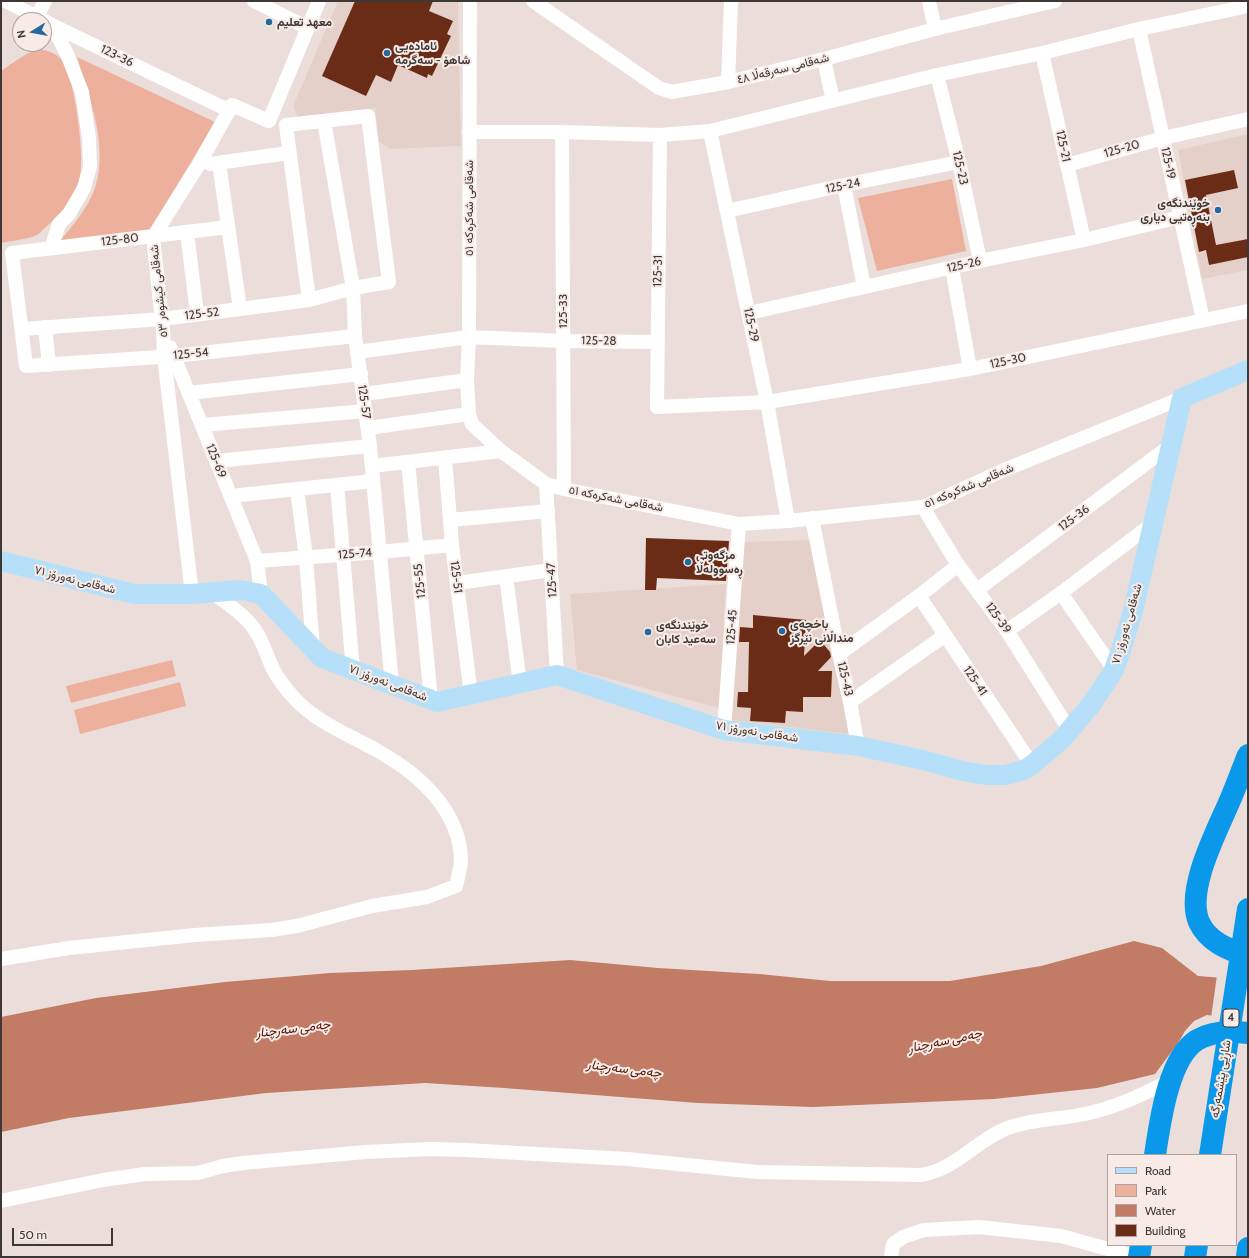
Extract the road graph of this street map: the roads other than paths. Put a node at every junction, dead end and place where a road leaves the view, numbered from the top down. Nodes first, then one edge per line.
1 (6, 1) edge
2 (44, 1) edge
3 (254, 1) edge
4 (319, 1) edge
5 (470, 1) edge
6 (533, 1) edge
7 (731, 1) edge
8 (929, 1) edge
9 (1048, 2) edge
10 (1248, 6) edge
11 (29, 12) edge
12 (39, 12) edge
13 (52, 25) joint
14 (308, 28) junction
15 (935, 29) junction
16 (1139, 29) junction
17 (1042, 52) junction
18 (824, 59) junction
19 (937, 75) junction
20 (728, 82) junction
21 (833, 101) junction
22 (228, 110) junction
23 (274, 111) junction
24 (1248, 119) edge
25 (324, 121) junction
26 (286, 126) junction
27 (710, 131) junction
28 (469, 132) junction
29 (562, 132) junction
30 (660, 136) junction
31 (1163, 138) junction
32 (288, 153) junction
33 (959, 162) junction
34 (219, 163) junction
35 (1067, 165) junction
36 (198, 166) junction
37 (844, 185) junction
38 (727, 211) junction
39 (1180, 216) junction
40 (228, 227) junction
41 (187, 232) junction
42 (153, 237) junction
43 (1084, 240) junction
44 (51, 248) junction
45 (980, 261) junction
46 (952, 268) junction
47 (864, 287) junction
48 (353, 288) junction
49 (309, 300) junction
50 (240, 309) junction
51 (1248, 311) edge
52 (748, 313) junction
53 (197, 314) junction
54 (1203, 320) junction
55 (163, 324) junction
56 (46, 327) junction
57 (22, 329) junction
58 (355, 336) junction
59 (469, 337) junction
60 (563, 341) junction
61 (657, 342) junction
62 (357, 352) junction
63 (169, 356) junction
64 (49, 365) junction
65 (970, 369) junction
66 (1248, 370) edge
67 (361, 374) junction
68 (467, 380) junction
69 (189, 393) junction
70 (364, 394) junction
71 (1182, 398) junction
72 (767, 402) junction
73 (657, 407) joint
74 (366, 411) junction
75 (468, 414) junction
76 (202, 425) junction
77 (368, 428) junction
78 (1171, 445) junction
79 (370, 446) junction
80 (501, 451) junction
81 (445, 458) junction
82 (216, 461) junction
83 (408, 462) junction
84 (372, 466) junction
85 (373, 481) junction
86 (546, 484) junction
87 (337, 485) junction
88 (297, 489) junction
89 (564, 489) junction
90 (231, 496) junction
91 (923, 507) junction
92 (548, 511) junction
93 (812, 518) junction
94 (450, 520) junction
95 (788, 520) junction
96 (739, 524) junction
97 (1152, 524) junction
98 (452, 545) junction
99 (416, 549) junction
100 (380, 552) junction
101 (343, 555) junction
102 (306, 558) junction
103 (1, 561) edge
104 (257, 561) junction
105 (958, 565) junction
106 (551, 570) junction
107 (506, 576) junction
108 (457, 583) junction
109 (977, 590) junction
110 (212, 592) junction
111 (1061, 593) junction
112 (192, 594) junction
113 (261, 594) junction
114 (919, 596) junction
115 (1007, 631) junction
116 (944, 636) junction
117 (313, 648) junction
118 (839, 654) junction
119 (353, 670) junction
120 (1114, 670) junction
121 (557, 675) junction
122 (520, 684) junction
123 (392, 685) junction
124 (471, 695) junction
125 (431, 700) junction
126 (850, 702) junction
127 (724, 730) junction
128 (1070, 731) junction
129 (858, 746) junction
130 (1248, 756) edge
131 (1032, 765) junction
132 (1248, 909) edge
133 (1248, 956) edge
134 (1, 959) edge
135 (1248, 1033) edge
136 (1171, 1080) junction
137 (1154, 1154) edge
138 (1210, 1154) edge
139 (1, 1201) edge
140 (1141, 1246) edge
141 (1197, 1246) edge
142 (1248, 1248) edge
143 (891, 1257) edge
144 (1138, 1257) edge
145 (1195, 1257) edge
146 (1246, 1257) edge

1 - 11 street, 123-36
2 - 12 street
3 - 14 street
4 - 14 street
5 - 28 street, شەقامی شەکرەکە ٥١
6 - 20 street, شەقامی سەرقەڵا ٤٨
7 - 20 street
8 - 15 street
9 - 15 street, شەقامی سەرقەڵا ٤٨
10 - 16 street
13 - 22 street, 123-36
13 - 44 street
14 - 23 street
15 - 18 street, شەقامی سەرقەڵا ٤٨
16 - 17 street
16 - 31 street, 125-19
17 - 19 street
17 - 35 street, 125-21
18 - 20 street, شەقامی سەرقەڵا ٤٨
18 - 21 street
19 - 21 street
19 - 33 street, 125-23
21 - 27 street
22 - 23 street
22 - 36 street, شەقامی کیشوەر ٥٣
23 - 26 street
24 - 31 street, 125-20
25 - 26 street
25 - 48 street, 125-57
25 - 48 street, 125-52
26 - 32 street
27 - 30 street
27 - 38 street, 125-29
28 - 29 street
28 - 59 street, شەقامی شەکرەکە ٥١
29 - 30 street
29 - 60 street, 125-33
30 - 61 street, 125-31
31 - 35 street, 125-20
31 - 39 street, 125-19
32 - 34 street
32 - 49 street
33 - 37 street, 125-24
33 - 45 street, 125-23
34 - 36 street
34 - 40 street
35 - 43 street, 125-21
36 - 42 street, شەقامی کیشوەر ٥٣
37 - 38 street, 125-24
37 - 47 street
38 - 52 street, 125-29
39 - 43 street, 125-26
39 - 54 street, 125-19
40 - 41 street, 125-80
40 - 50 street
41 - 42 street, 125-80
41 - 53 street
42 - 44 street, 125-80
42 - 55 street, شەقامی کیشوەر ٥٣
43 - 45 street, 125-26
44 - 57 street, 125-80
45 - 46 street, 125-26
46 - 47 street, 125-26
46 - 65 street
47 - 52 street, 125-26
48 - 49 street, 125-52
48 - 58 street, 125-57
49 - 50 street, 125-52
50 - 53 street, 125-52
51 - 54 street, 125-30
52 - 72 street, 125-29
53 - 55 street, 125-52
54 - 65 street, 125-30
55 - 56 street, 125-52
55 - 63 street, 125-69
56 - 57 street, 125-52
56 - 64 street
57 - 64 street, 125-54
58 - 62 street, 125-57
58 - 63 street, 125-54
59 - 60 street, 125-28
59 - 62 street, 125-28
59 - 68 street, شەقامی شەکرەکە ٥١
60 - 61 street, 125-28
60 - 89 street, 125-33
61 - 73 street, 125-31
62 - 67 street, 125-57
63 - 64 street, 125-54
63 - 69 street, 125-69
63 - 112 street
65 - 72 street, 125-30
66 - 71 street
67 - 69 street
67 - 70 street, 125-57
68 - 70 street
68 - 75 street, شەقامی شەکرەکە ٥١
69 - 76 street, 125-69
70 - 74 street, 125-57
71 - 78 street, شەقامی نەورۆز ٧١
71 - 91 street, شەقامی شەکرەکە ٥١
72 - 73 street, 125-30
72 - 95 street, 125-29
74 - 76 street
74 - 77 street, 125-57
75 - 77 street
75 - 80 street, شەقامی شەکرەکە ٥١
76 - 82 street, 125-69
77 - 79 street, 125-57
78 - 97 street, شەقامی نەورۆز ٧١
78 - 109 street, 125-36
79 - 82 street
79 - 84 street, 125-57
80 - 81 street
80 - 86 street, شەقامی شەکرەکە ٥١
81 - 83 street
81 - 94 street, 125-51
82 - 90 street, 125-69
83 - 84 street
83 - 99 street, 125-55
84 - 85 street, 125-57
85 - 87 street
85 - 100 street, 125-57
86 - 89 street, شەقامی شەکرەکە ٥١
86 - 92 street, 125-47
87 - 88 street
87 - 101 street
88 - 90 street
88 - 102 street
89 - 96 street, شەقامی شەکرەکە ٥١
90 - 104 street, 125-69
91 - 93 street, شەقامی شەکرەکە ٥١
91 - 105 street, 125-39
92 - 94 street
92 - 106 street, 125-47
93 - 95 street, شەقامی شەکرەکە ٥١
93 - 118 street, 125-43
94 - 98 street, 125-51
95 - 96 street, شەقامی شەکرەکە ٥١
96 - 127 street, 125-45
97 - 111 street
97 - 120 street, شەقامی نەورۆز ٧١
98 - 99 street, 125-74
98 - 108 street, 125-51
99 - 100 street, 125-74
99 - 125 street, 125-55
100 - 101 street, 125-74
100 - 123 street, 125-57
101 - 102 street, 125-74
101 - 119 street
102 - 104 street, 125-74
102 - 117 street
103 - 112 street, شەقامی نەورۆز ٧١
104 - 113 street, 125-69
105 - 109 street, 125-39
105 - 114 street
106 - 107 street
106 - 121 street, 125-47
107 - 108 street
107 - 122 street
108 - 124 street, 125-51
109 - 115 street, 125-39
110 - 112 street, شەقامی نەورۆز ٧١
110 - 113 street, شەقامی نەورۆز ٧١
110 - 134 street
111 - 115 street
111 - 120 street
113 - 117 street, شەقامی نەورۆز ٧١
114 - 116 street, 125-41
114 - 118 street
115 - 128 street, 125-39
116 - 126 street
116 - 131 street, 125-41
117 - 119 street, شەقامی نەورۆز ٧١
118 - 126 street, 125-43
119 - 123 street, شەقامی نەورۆز ٧١
120 - 128 street, شەقامی نەورۆز ٧١
121 - 122 street, شەقامی نەورۆز ٧١
121 - 127 street, شەقامی نەورۆز ٧١
122 - 124 street, شەقامی نەورۆز ٧١
123 - 125 street, شەقامی نەورۆز ٧١
124 - 125 street, شەقامی نەورۆز ٧١
126 - 129 street, 125-43
127 - 129 street, شەقامی نەورۆز ٧١
128 - 131 street, شەقامی نەورۆز ٧١
129 - 131 street, شەقامی نەورۆز ٧١
130 - 133 highway
132 - 138 highway, شاڕێی پێشمەرگە / 4
135 - 136 highway
136 - 137 highway
136 - 139 street
140 - 144 highway
141 - 145 highway
142 - 146 highway
143 - 144 street

